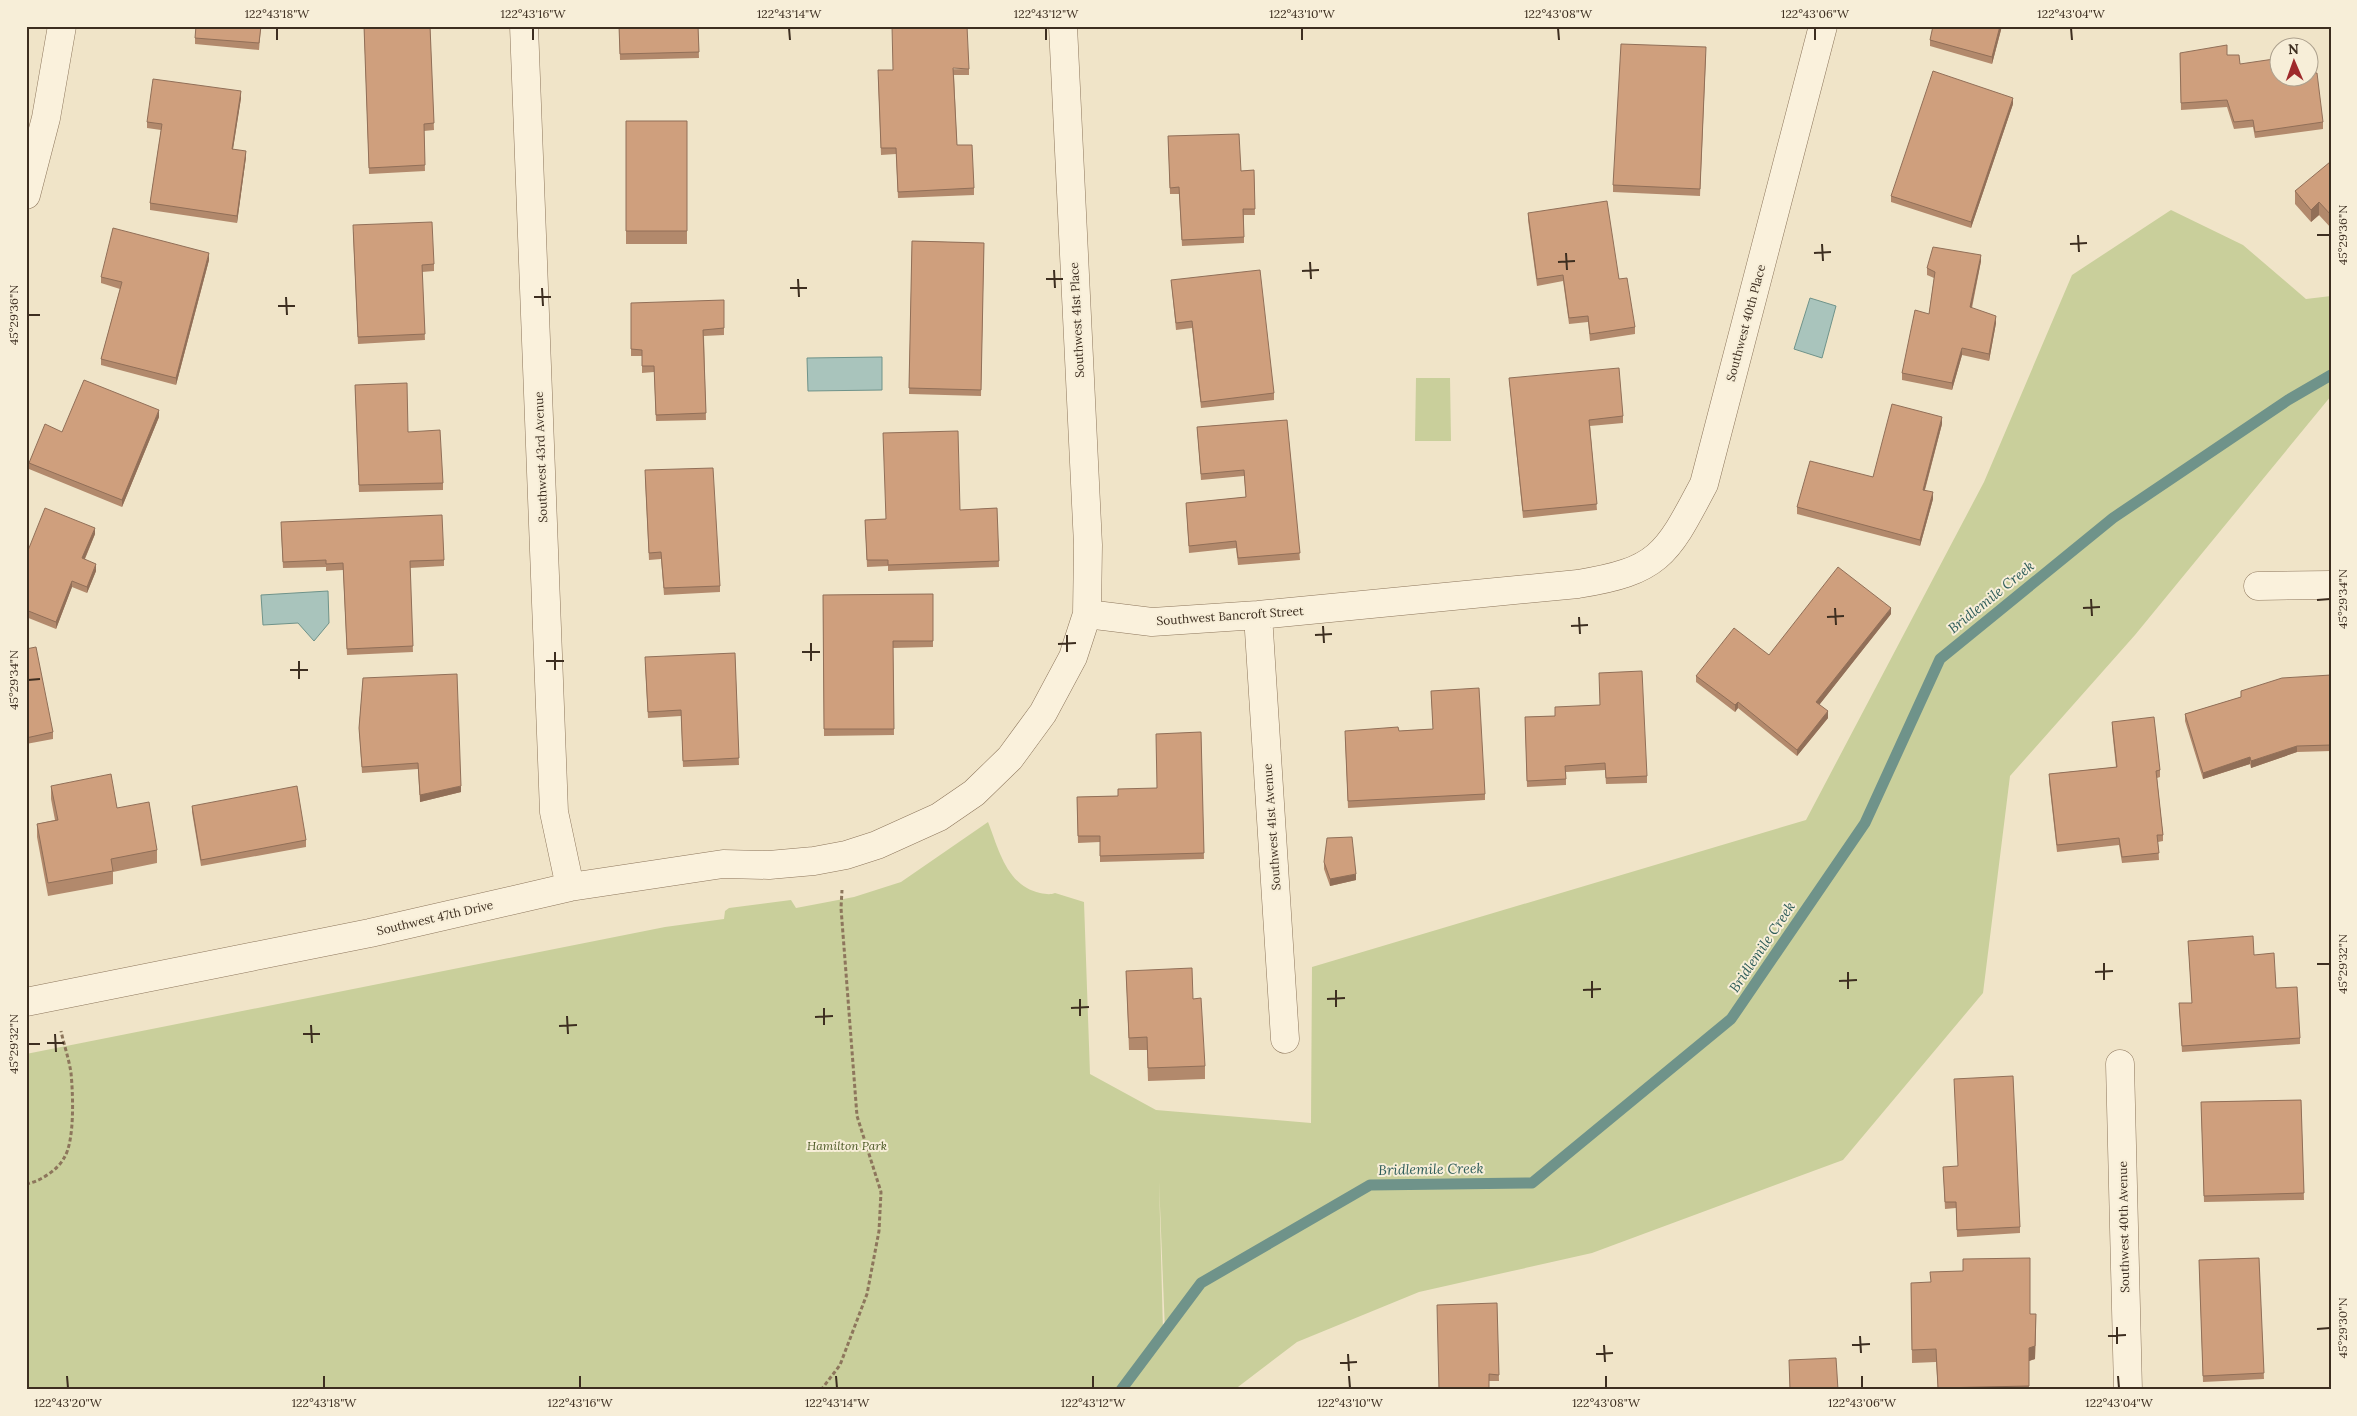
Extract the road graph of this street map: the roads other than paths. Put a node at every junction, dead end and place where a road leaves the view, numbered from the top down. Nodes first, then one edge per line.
1 (62, 26) edge
2 (524, 26) edge
3 (1063, 26) edge
4 (1823, 26) edge
5 (26, 195) edge
6 (1610, 579) joint
7 (2258, 586) dead end
8 (2331, 586) edge
9 (1087, 614) junction
10 (1258, 615) junction
11 (570, 887) junction
12 (26, 1002) edge
13 (1285, 1039) dead end
14 (2120, 1064) dead end
15 (2128, 1390) edge

1 - 5 street
2 - 11 street, Southwest 43rd Avenue
3 - 9 street, Southwest 41st Place
4 - 6 street, Southwest 40th Place
6 - 10 street, Southwest Bancroft Street
7 - 8 street
9 - 10 street, Southwest Bancroft Street
9 - 11 street, Southwest 47th Drive
10 - 13 street, Southwest 41st Avenue
11 - 12 street, Southwest 47th Drive
14 - 15 street, Southwest 40th Avenue

